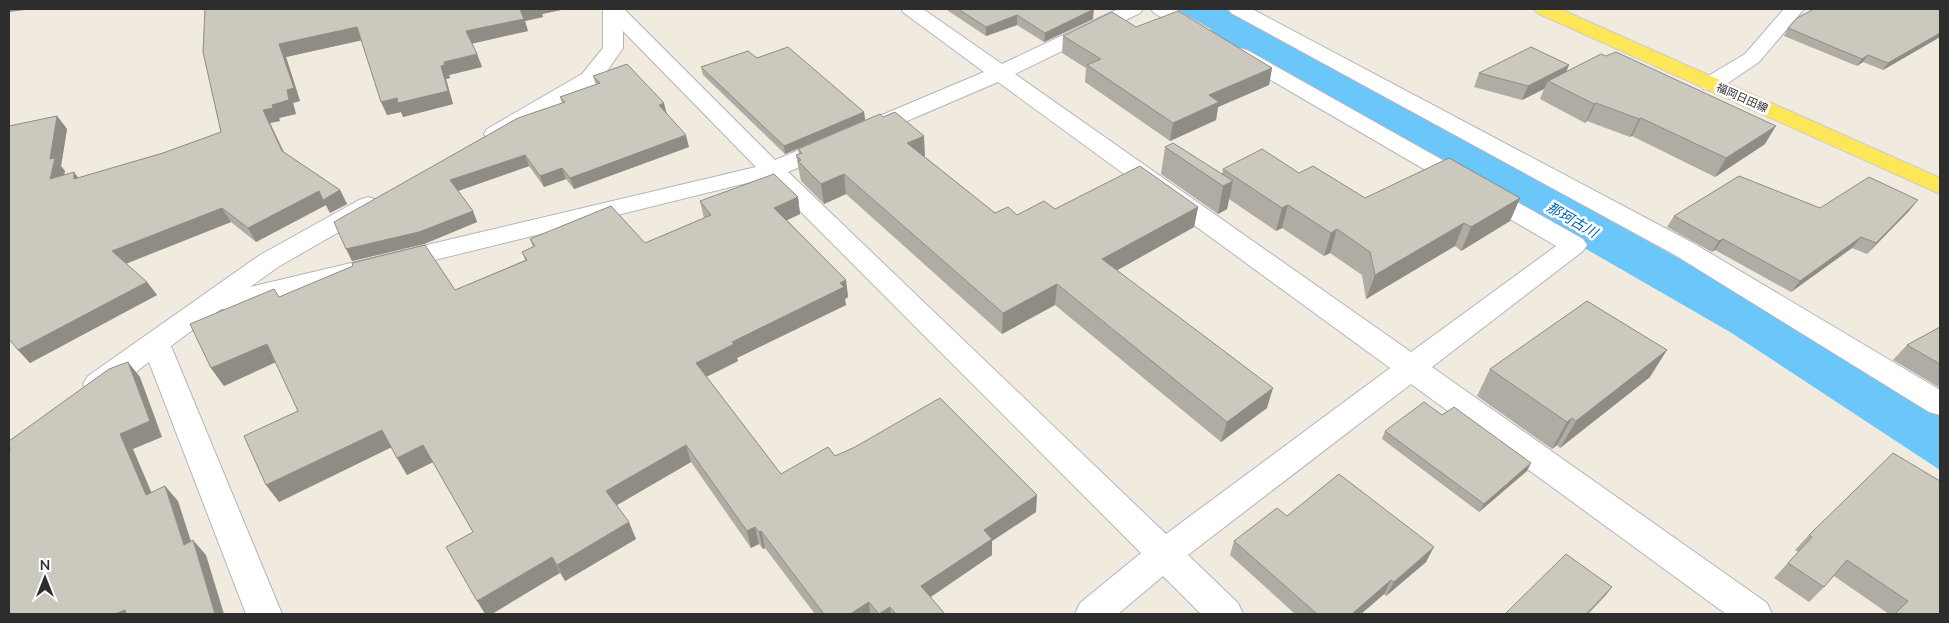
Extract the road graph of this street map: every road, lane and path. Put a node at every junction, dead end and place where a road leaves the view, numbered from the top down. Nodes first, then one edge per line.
1 (911, 9) edge
2 (1133, 9) edge
3 (1161, 9) edge
4 (1238, 9) edge
5 (1544, 9) edge
6 (1794, 9) edge
7 (614, 10) edge
8 (1000, 73) junction
9 (1711, 84) junction
10 (478, 143) edge
11 (772, 170) junction
12 (1940, 187) edge
13 (391, 192) edge
14 (215, 300) junction
15 (156, 344) junction
16 (1412, 369) junction
17 (82, 395) edge
18 (1940, 404) edge
19 (1163, 555) junction
20 (264, 614) edge
21 (1092, 614) edge
22 (1225, 614) edge
23 (1754, 614) edge

1 - 8 street
2 - 8 street
3 - 16 street
4 - 18 street
5 - 9 main road, 福岡日田線
6 - 9 street
7 - 10 street
7 - 11 street
8 - 11 street
8 - 16 street
9 - 12 main road, 福岡日田線
11 - 14 street
11 - 19 street
13 - 14 street
14 - 15 street
15 - 17 street
15 - 20 street
16 - 19 street
16 - 23 street
19 - 21 street
19 - 22 street

